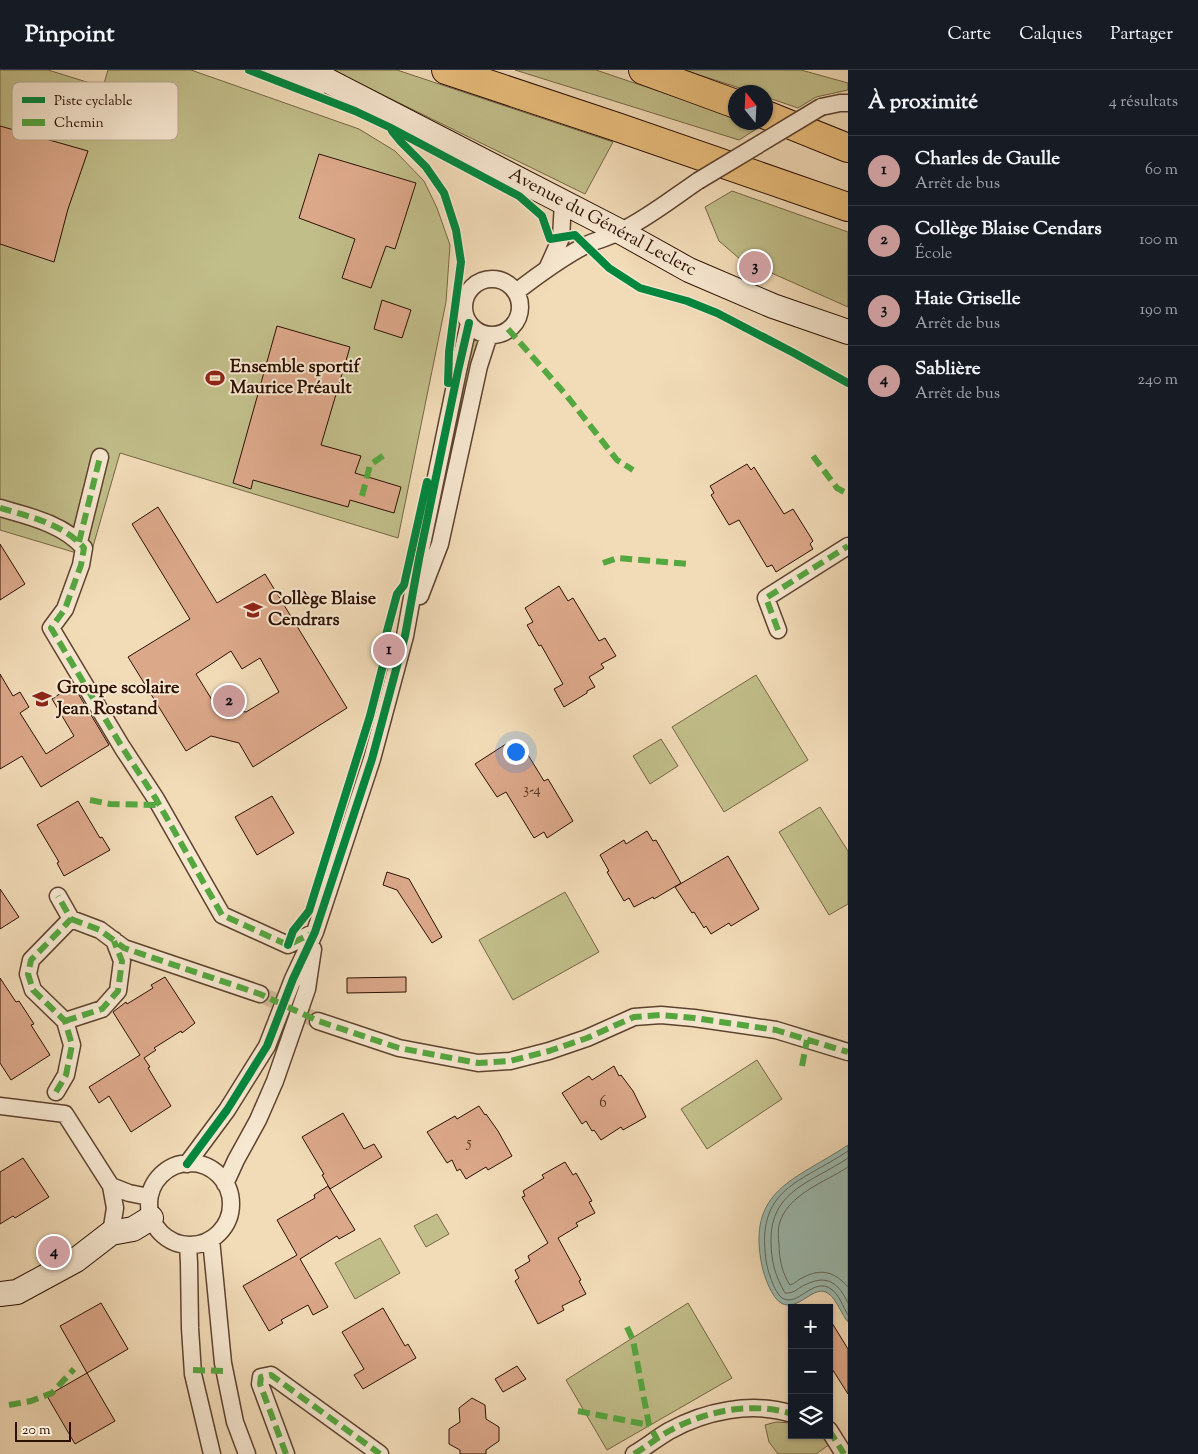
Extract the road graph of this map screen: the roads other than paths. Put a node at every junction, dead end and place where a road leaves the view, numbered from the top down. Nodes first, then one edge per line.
1 (273, 70) edge
2 (307, 70) edge
3 (446, 70) edge
4 (643, 70) edge
5 (364, 98) junction
6 (728, 101) edge
7 (848, 103) edge
8 (773, 119) edge
9 (848, 148) edge
10 (563, 202) junction
11 (848, 207) edge
12 (621, 232) junction
13 (547, 269) junction
14 (516, 292) junction
15 (469, 323) junction
16 (848, 332) edge
17 (489, 335) junction
18 (100, 457) dead end
19 (0, 508) edge
20 (79, 542) junction
21 (848, 546) edge
22 (778, 630) dead end
23 (405, 636) junction
24 (58, 896) dead end
25 (71, 919) junction
26 (315, 932) junction
27 (114, 940) junction
28 (260, 994) tunnel mouth
29 (65, 1021) junction
30 (318, 1021) tunnel mouth
31 (848, 1052) edge
32 (56, 1092) dead end
33 (0, 1106) edge
34 (187, 1164) junction
35 (225, 1184) junction
36 (111, 1186) junction
37 (150, 1208) junction
38 (111, 1233) junction
39 (211, 1239) junction
40 (188, 1245) junction
41 (0, 1294) edge
42 (788, 1413) edge
43 (833, 1436) edge
44 (212, 1454) edge
45 (247, 1454) edge
46 (286, 1454) edge
47 (380, 1454) edge
48 (634, 1454) edge
49 (844, 1454) edge

1 - 5 street
2 - 5 street, Avenue du Général Leclerc
3 - 11 highway
4 - 6 highway
5 - 10 street, Avenue du Général Leclerc
7 - 12 street, bridge
8 - 9 highway
10 - 12 street, Avenue du Général Leclerc
10 - 13 street
12 - 13 street
12 - 16 street, Avenue du Général Leclerc
13 - 14 street
14 - 15 street
14 - 17 street
15 - 17 street
15 - 23 street
17 - 23 street
18 - 20 street
19 - 20 street
20 - 26 street
21 - 22 street
23 - 26 street
24 - 25 street
25 - 27 street
25 - 29 street
26 - 34 street
26 - 35 street
27 - 28 street
27 - 29 street
29 - 32 street
30 - 31 street
33 - 36 street
34 - 35 street
34 - 37 street
35 - 39 street
36 - 37 street
36 - 38 street
37 - 38 street
37 - 40 street
38 - 41 street
39 - 40 street
39 - 45 street
40 - 44 street
42 - 48 street
43 - 49 street
46 - 47 street

